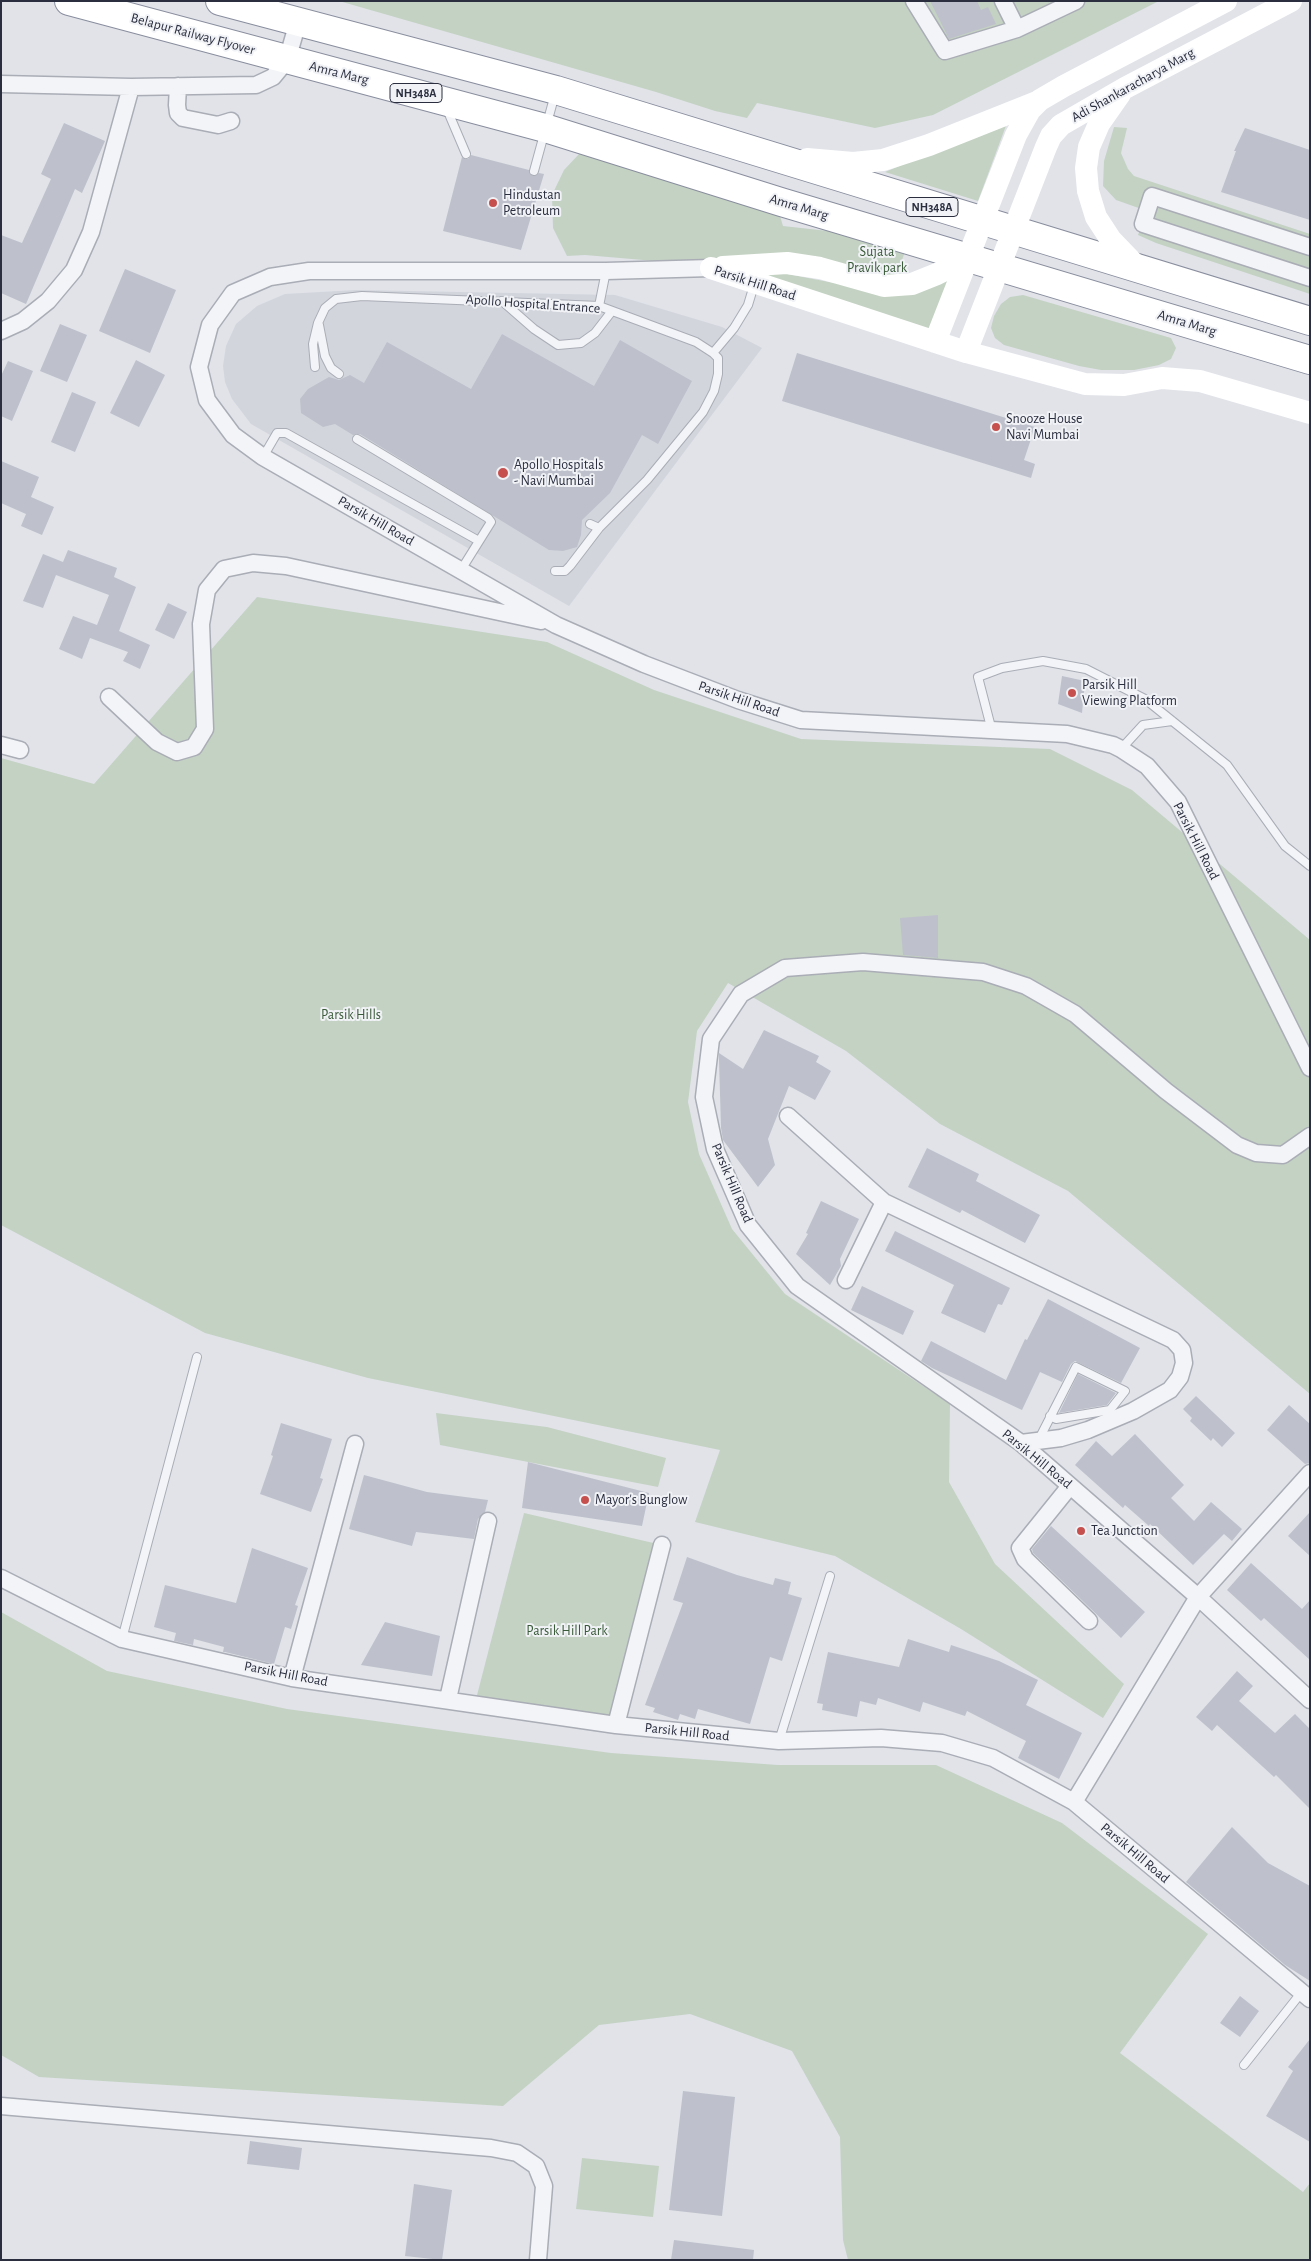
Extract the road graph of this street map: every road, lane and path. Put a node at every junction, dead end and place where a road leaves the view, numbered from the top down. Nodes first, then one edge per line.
1 (69, 1) edge
2 (220, 1) edge
3 (914, 1) edge
4 (1003, 1) edge
5 (1076, 1) edge
6 (1226, 1) edge
7 (1291, 1) edge
8 (298, 22) junction
9 (1017, 29) junction
10 (287, 60) junction
11 (1, 84) edge
12 (178, 86) junction
13 (131, 87) junction
14 (1125, 88) junction
15 (556, 90) junction
16 (443, 100) junction
17 (1040, 100) junction
18 (231, 121) dead end
19 (545, 128) junction
20 (466, 154) dead end
21 (779, 157) junction
22 (534, 171) dead end
23 (982, 222) junction
24 (1014, 232) junction
25 (1310, 247) edge
26 (968, 258) junction
27 (711, 268) junction
28 (999, 268) junction
29 (1138, 268) junction
30 (606, 271) junction
31 (1310, 278) edge
32 (755, 283) dead end
33 (502, 301) junction
34 (600, 306) junction
35 (612, 310) junction
36 (1310, 321) edge
37 (318, 324) junction
38 (1, 331) edge
39 (935, 342) junction
40 (966, 352) junction
41 (713, 353) junction
42 (1310, 360) edge
43 (315, 367) dead end
44 (339, 374) dead end
45 (1310, 412) edge
46 (357, 439) dead end
47 (263, 457) junction
48 (590, 524) dead end
49 (599, 528) junction
50 (479, 541) junction
51 (461, 570) junction
52 (556, 571) dead end
53 (556, 625) junction
54 (109, 697) dead end
55 (1172, 721) junction
56 (992, 731) junction
57 (1, 745) edge
58 (20, 750) dead end
59 (1121, 750) junction
60 (1310, 866) edge
61 (1310, 1068) edge
62 (788, 1116) dead end
63 (1310, 1136) edge
64 (884, 1202) junction
65 (846, 1280) dead end
66 (197, 1357) dead end
67 (1050, 1416) junction
68 (1038, 1441) junction
69 (1021, 1443) junction
70 (355, 1444) dead end
71 (1310, 1473) edge
72 (1070, 1486) junction
73 (488, 1521) dead end
74 (662, 1545) dead end
75 (830, 1576) dead end
76 (1, 1578) edge
77 (1198, 1596) junction
78 (1089, 1621) dead end
79 (122, 1639) junction
80 (292, 1678) junction
81 (448, 1699) junction
82 (1310, 1700) edge
83 (616, 1725) junction
84 (779, 1741) junction
85 (1074, 1802) junction
86 (1306, 1996) edge
87 (1244, 2065) dead end
88 (1, 2106) edge
89 (538, 2260) edge

1 - 10 highway, Belapur Railway Flyover / NH348A
2 - 8 highway, NH348A
3 - 9 street
4 - 9 street
5 - 9 street
6 - 17 main road
7 - 14 main road, Adi Shankaracharya Marg
8 - 10 street
8 - 15 highway, NH348A
10 - 12 street
10 - 16 highway, Amra Marg / NH348A
11 - 13 street
12 - 13 street
12 - 18 street
13 - 38 street
14 - 24 main road, Adi Shankaracharya Marg
14 - 29 main road
15 - 19 lane
15 - 21 highway, NH348A
16 - 19 highway, Amra Marg / NH348A
16 - 20 lane
17 - 21 main road
17 - 23 main road
19 - 22 lane
19 - 26 highway, Amra Marg / NH348A
21 - 23 highway, NH348A
23 - 24 highway, NH348A
23 - 26 main road
24 - 28 main road, Adi Shankaracharya Marg
24 - 29 highway, NH348A
25 - 31 street
26 - 27 main road
26 - 28 highway, Amra Marg / NH348A
26 - 39 main road
27 - 30 street, Parsik Hill Road
27 - 39 main road, Parsik Hill Road
28 - 40 main road
28 - 42 highway, Amra Marg / NH348A
29 - 36 highway, NH348A
30 - 34 lane
30 - 47 street, Parsik Hill Road
32 - 41 lane
33 - 34 lane, Apollo Hospital Entrance
33 - 35 lane
33 - 37 lane, Apollo Hospital Entrance
34 - 35 lane, Apollo Hospital Entrance
35 - 41 lane, Apollo Hospital Entrance
37 - 43 lane, Apollo Hospital Entrance
37 - 44 lane
39 - 40 main road, Parsik Hill Road
40 - 45 main road, Parsik Hill Road
41 - 49 lane
46 - 50 lane
47 - 50 lane
47 - 51 street, Parsik Hill Road
48 - 49 lane
49 - 52 lane
50 - 51 lane
51 - 53 street, Parsik Hill Road
53 - 54 street
53 - 56 street, Parsik Hill Road
55 - 56 lane
55 - 59 lane
55 - 60 lane
56 - 59 street, Parsik Hill Road
57 - 58 street
59 - 61 street, Parsik Hill Road
62 - 64 street
63 - 69 street, Parsik Hill Road
64 - 65 street
64 - 68 street
66 - 79 lane
67 - 67 lane
67 - 68 lane
68 - 69 street
69 - 72 street, Parsik Hill Road
70 - 80 street
71 - 77 street
72 - 77 street, Parsik Hill Road
72 - 78 street
73 - 81 street
74 - 83 street
75 - 84 lane
76 - 79 street, Parsik Hill Road
77 - 82 street, Parsik Hill Road
77 - 85 street
79 - 80 street, Parsik Hill Road
80 - 81 street, Parsik Hill Road
81 - 83 street, Parsik Hill Road
83 - 84 street, Parsik Hill Road
84 - 85 street, Parsik Hill Road
85 - 86 street, Parsik Hill Road
86 - 87 lane
88 - 89 street

